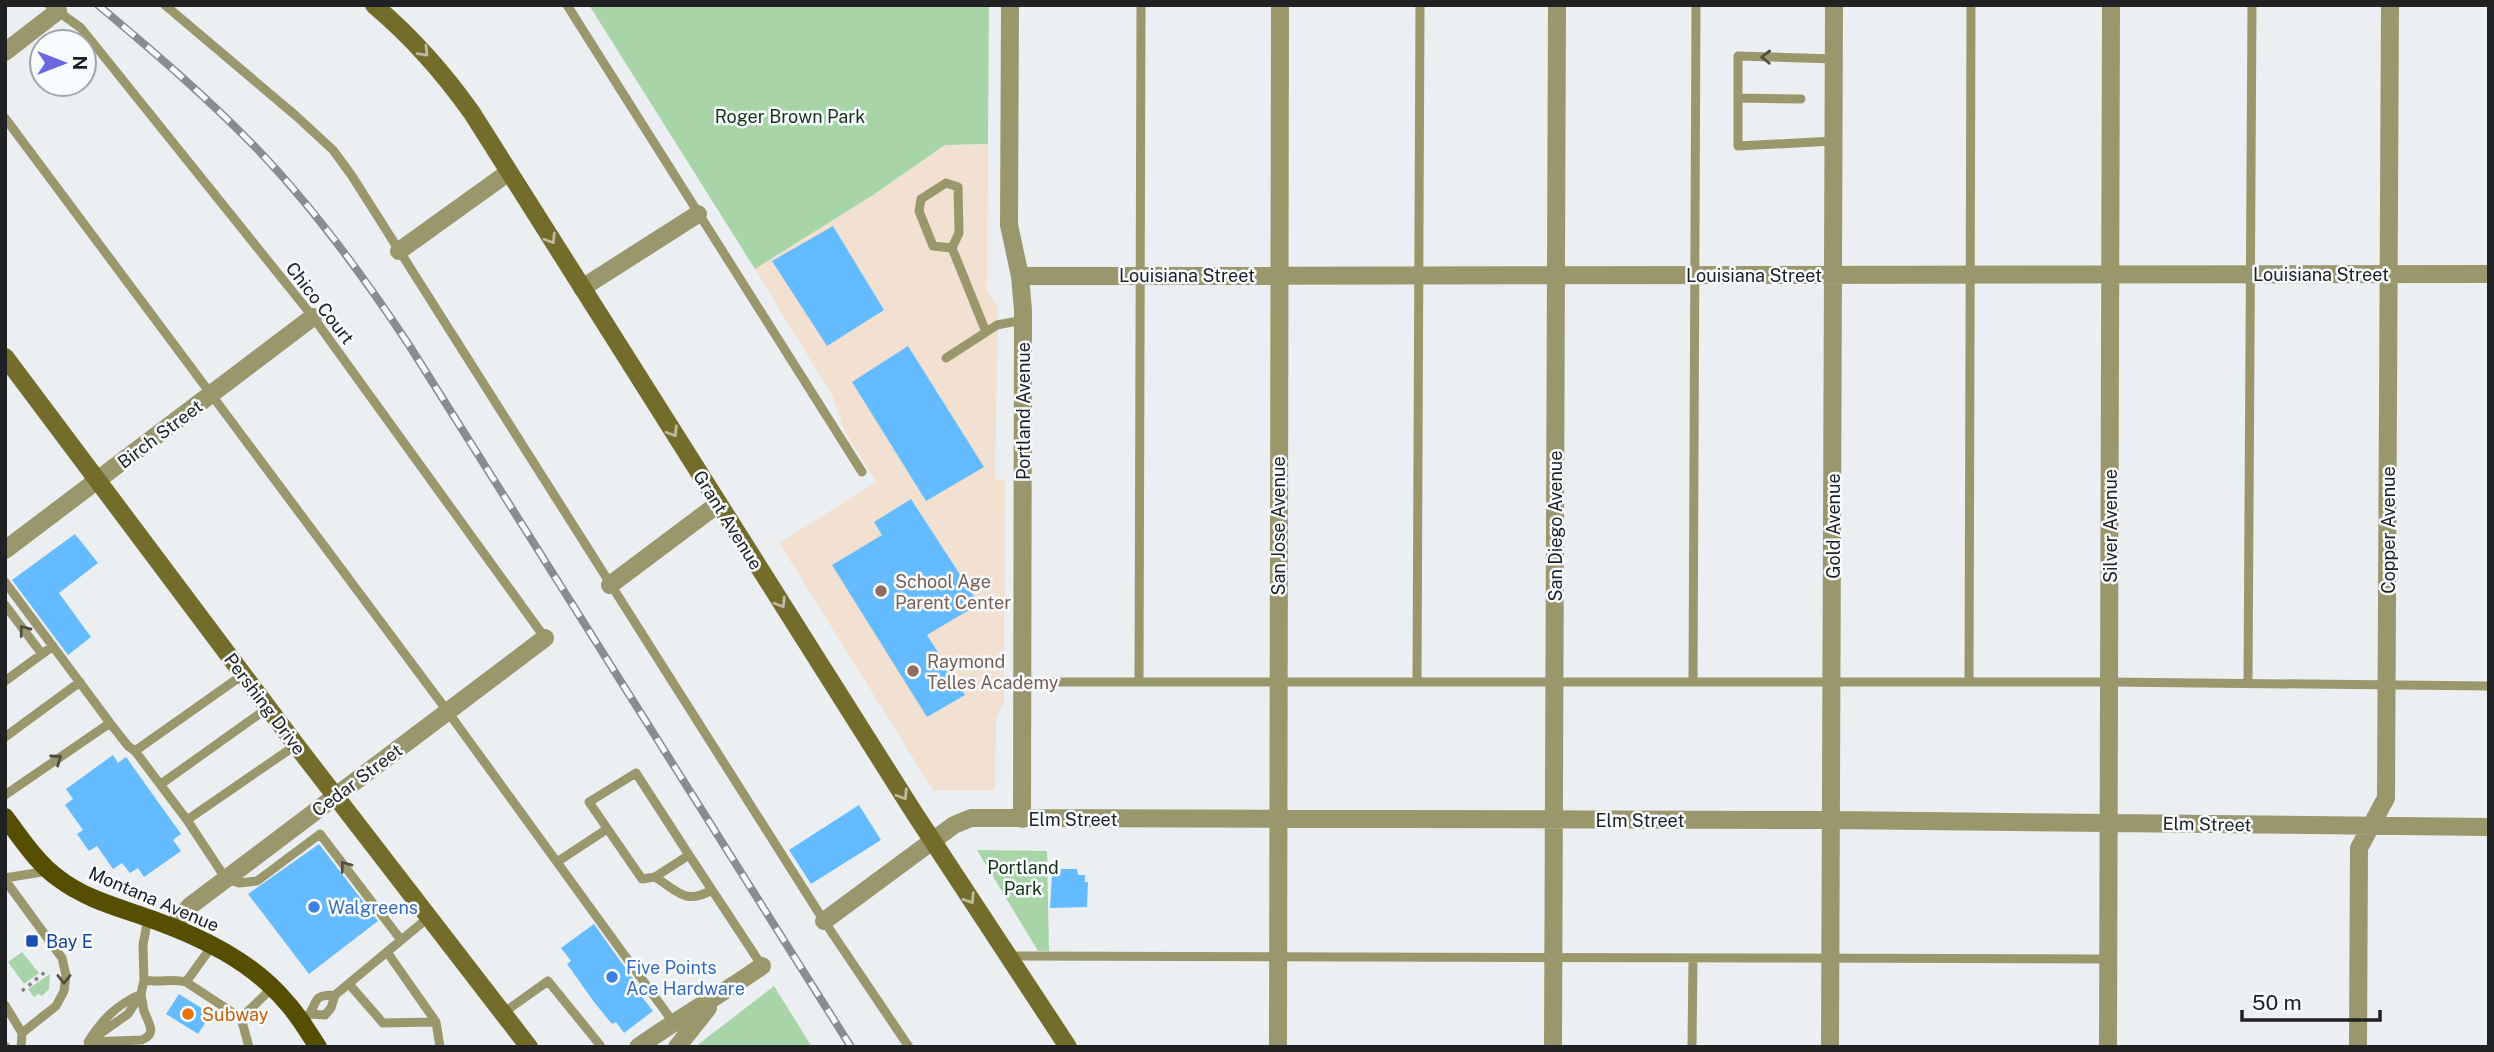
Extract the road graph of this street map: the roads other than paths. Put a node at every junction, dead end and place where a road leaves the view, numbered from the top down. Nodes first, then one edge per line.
1 (165, 5) edge
2 (374, 5) edge
3 (567, 5) edge
4 (1010, 5) edge
5 (1141, 5) edge
6 (1280, 5) edge
7 (1420, 5) edge
8 (1557, 5) edge
9 (1696, 5) edge
10 (1834, 5) edge
11 (1971, 5) edge
12 (2111, 5) edge
13 (2252, 5) edge
14 (2390, 5) edge
15 (53, 8) edge
16 (5, 52) edge
17 (1834, 59) junction
18 (1738, 98) junction
19 (1801, 99) dead end
20 (5, 118) edge
21 (1834, 141) junction
22 (509, 172) junction
23 (698, 214) junction
24 (952, 248) junction
25 (399, 251) junction
26 (1971, 274) junction
27 (2110, 274) junction
28 (2250, 274) junction
29 (2389, 274) junction
30 (2489, 274) edge
31 (1140, 275) junction
32 (1278, 275) junction
33 (1419, 275) junction
34 (1556, 275) junction
35 (1695, 275) junction
36 (1834, 275) junction
37 (1020, 276) junction
38 (582, 288) junction
39 (313, 317) junction
40 (1023, 320) junction
41 (986, 332) junction
42 (5, 357) edge
43 (946, 358) dead end
44 (212, 394) junction
45 (862, 472) dead end
46 (98, 481) junction
47 (718, 504) junction
48 (5, 550) edge
49 (5, 582) edge
50 (610, 585) junction
51 (5, 605) edge
52 (545, 638) joint
53 (53, 646) junction
54 (42, 654) junction
55 (244, 674) junction
56 (5, 681) edge
57 (1139, 681) junction
58 (1278, 681) junction
59 (1417, 681) junction
60 (1554, 681) junction
61 (1693, 681) junction
62 (80, 682) junction
63 (1022, 682) junction
64 (1832, 682) junction
65 (1969, 682) junction
66 (2109, 682) junction
67 (2248, 684) junction
68 (2387, 685) junction
69 (2489, 686) edge
70 (269, 707) junction
71 (448, 712) junction
72 (110, 723) junction
73 (5, 737) edge
74 (296, 745) junction
75 (135, 751) junction
76 (161, 784) junction
77 (5, 795) edge
78 (336, 797) junction
79 (5, 817) edge
80 (307, 818) junction
81 (1022, 819) junction
82 (1278, 819) junction
83 (187, 820) junction
84 (1554, 820) junction
85 (1831, 820) junction
86 (2109, 822) junction
87 (2371, 827) junction
88 (2489, 827) edge
89 (607, 829) junction
90 (320, 834) junction
91 (933, 842) junction
92 (689, 855) junction
93 (556, 862) junction
94 (48, 870) junction
95 (655, 877) junction
96 (5, 879) edge
97 (226, 879) junction
98 (712, 890) junction
99 (429, 917) junction
100 (148, 918) junction
101 (824, 921) junction
102 (173, 927) junction
103 (401, 940) junction
104 (212, 946) junction
105 (387, 952) junction
106 (1008, 956) junction
107 (1277, 957) junction
108 (1553, 958) junction
109 (1693, 958) junction
110 (1831, 958) junction
111 (2108, 959) junction
112 (762, 965) joint
113 (144, 980) junction
114 (186, 982) junction
115 (349, 984) junction
116 (273, 987) junction
117 (141, 994) junction
118 (335, 995) junction
119 (718, 998) junction
120 (5, 1005) edge
121 (503, 1013) junction
122 (306, 1017) junction
123 (241, 1018) junction
124 (436, 1022) junction
125 (673, 1022) junction
126 (22, 1033) junction
127 (87, 1044) edge
128 (600, 1045) edge
129 (21, 1047) edge
130 (249, 1047) edge
131 (318, 1047) edge
132 (440, 1047) edge
133 (529, 1047) edge
134 (638, 1047) edge
135 (677, 1047) edge
136 (909, 1047) edge
137 (1068, 1047) edge
138 (1278, 1047) edge
139 (1553, 1047) edge
140 (1692, 1047) edge
141 (1830, 1047) edge
142 (2108, 1047) edge
143 (2358, 1047) edge

1 - 25 lane
2 -> 22 main road, Grant Avenue
3 - 23 lane
4 - 37 street, Portland Avenue
5 - 31 lane
6 - 32 street, San Jose Avenue
7 - 33 lane
8 - 34 street, San Diego Avenue
9 - 35 lane
10 - 17 street, Gold Avenue
11 - 26 lane
12 - 27 street, Silver Avenue
13 - 28 lane
14 - 29 street, Copper Avenue
15 - 16 street
15 - 39 lane, Chico Court
17 -> 18 lane
17 - 21 street, Gold Avenue
18 - 19 lane
18 - 21 lane
20 - 44 lane
21 - 36 street, Gold Avenue
22 - 25 street
22 -> 38 main road, Grant Avenue
23 - 38 street
23 - 45 lane
24 - 24 lane
24 - 41 lane
25 - 50 lane
26 - 27 street, Louisiana Street
26 - 36 street, Louisiana Street
26 - 65 lane
27 - 28 street, Louisiana Street
27 - 66 street, Silver Avenue
28 - 29 street, Louisiana Street
28 - 67 lane
29 - 30 street, Louisiana Street
29 - 68 street, Copper Avenue
31 - 32 street, Louisiana Street
31 - 37 street, Louisiana Street
31 - 57 lane
32 - 33 street, Louisiana Street
32 - 58 street, San Jose Avenue
33 - 34 street, Louisiana Street
33 - 59 lane
34 - 35 street, Louisiana Street
34 - 60 street, San Diego Avenue
35 - 36 street, Louisiana Street
35 - 61 lane
36 - 64 street, Gold Avenue
37 - 40 street, Portland Avenue
38 -> 47 main road, Grant Avenue
39 - 44 street, Birch Street
39 - 52 lane, Chico Court
40 - 41 lane
40 - 63 street, Portland Avenue
41 - 43 lane
42 - 46 main road, Pershing Drive
44 - 46 street, Birch Street
44 - 71 lane
46 - 48 street, Birch Street
46 - 55 main road, Pershing Drive
47 - 50 street
47 -> 91 main road, Grant Avenue
49 - 53 lane
50 - 101 lane
54 -> 51 lane
52 - 71 street, Cedar Street
53 - 54 lane
53 - 62 lane
54 - 56 lane
55 - 70 main road, Pershing Drive
55 - 75 lane
57 - 58 lane
57 - 63 lane
58 - 59 lane
58 - 82 street, San Jose Avenue
59 - 60 lane
60 - 61 lane
60 - 84 street, San Diego Avenue
61 - 64 lane
62 - 72 lane
62 - 73 lane
63 - 81 street, Portland Avenue
64 - 65 lane
64 - 85 street, Gold Avenue
65 - 66 lane
66 - 67 lane
66 - 86 street, Silver Avenue
67 - 68 lane
68 - 69 lane
68 - 87 street, Copper Avenue
70 - 74 main road, Pershing Drive
70 - 76 lane
71 - 78 street, Cedar Street
71 - 93 lane
72 - 75 lane
77 -> 72 lane
74 - 78 main road, Pershing Drive
74 - 83 lane
75 - 76 lane
76 - 83 lane
78 - 80 street, Cedar Street
78 - 99 main road, Pershing Drive
79 - 94 main road, Montana Avenue
80 - 90 lane
80 - 97 street, Cedar Street
81 - 82 street, Elm Street
81 - 91 street, Elm Street
82 - 84 street, Elm Street
82 - 107 street, San Jose Avenue
83 - 97 lane
84 - 85 street, Elm Street
84 - 108 street, San Diego Avenue
85 - 86 street, Elm Street
85 - 110 street, Gold Avenue
86 - 87 street, Elm Street
86 - 111 street, Silver Avenue
87 - 88 street, Elm Street
87 - 143 street, Copper Avenue
89 - 92 lane
89 - 93 lane
89 - 95 lane
90 - 97 lane
103 -> 90 lane
91 - 101 street, Elm Street
91 -> 106 main road, Grant Avenue
92 - 95 lane
92 - 98 lane
93 - 125 lane
94 - 96 lane
94 - 100 main road, Montana Avenue
95 - 98 lane
96 -> 126 lane
97 - 102 street, Cedar Street
98 - 112 lane
99 - 103 lane
99 - 121 main road, Pershing Drive
100 - 102 main road, Montana Avenue
100 - 113 lane
101 - 136 lane
102 - 104 main road, Montana Avenue
103 - 105 lane
104 - 114 lane
104 - 116 main road, Montana Avenue
105 - 115 lane
105 - 124 lane
106 - 107 lane
106 - 137 main road, Grant Avenue
107 - 108 lane
107 - 138 street, San Jose Avenue
108 - 109 lane
108 - 139 street, San Diego Avenue
109 - 110 lane
109 - 140 lane
110 - 111 lane
110 - 141 street, Gold Avenue
111 - 142 street, Silver Avenue
112 - 119 street
113 - 114 lane
113 - 117 lane
114 - 123 lane
115 - 118 lane
115 - 124 lane
116 - 122 main road, Montana Avenue
116 - 123 lane
117 - 127 lane
117 - 127 lane
118 - 122 lane
118 - 122 lane
119 - 125 street
119 - 135 street
120 - 126 lane
121 - 128 lane
121 - 133 main road, Pershing Drive
122 - 131 main road, Montana Avenue
123 - 130 lane
124 - 132 lane
125 - 134 street
126 - 129 lane

